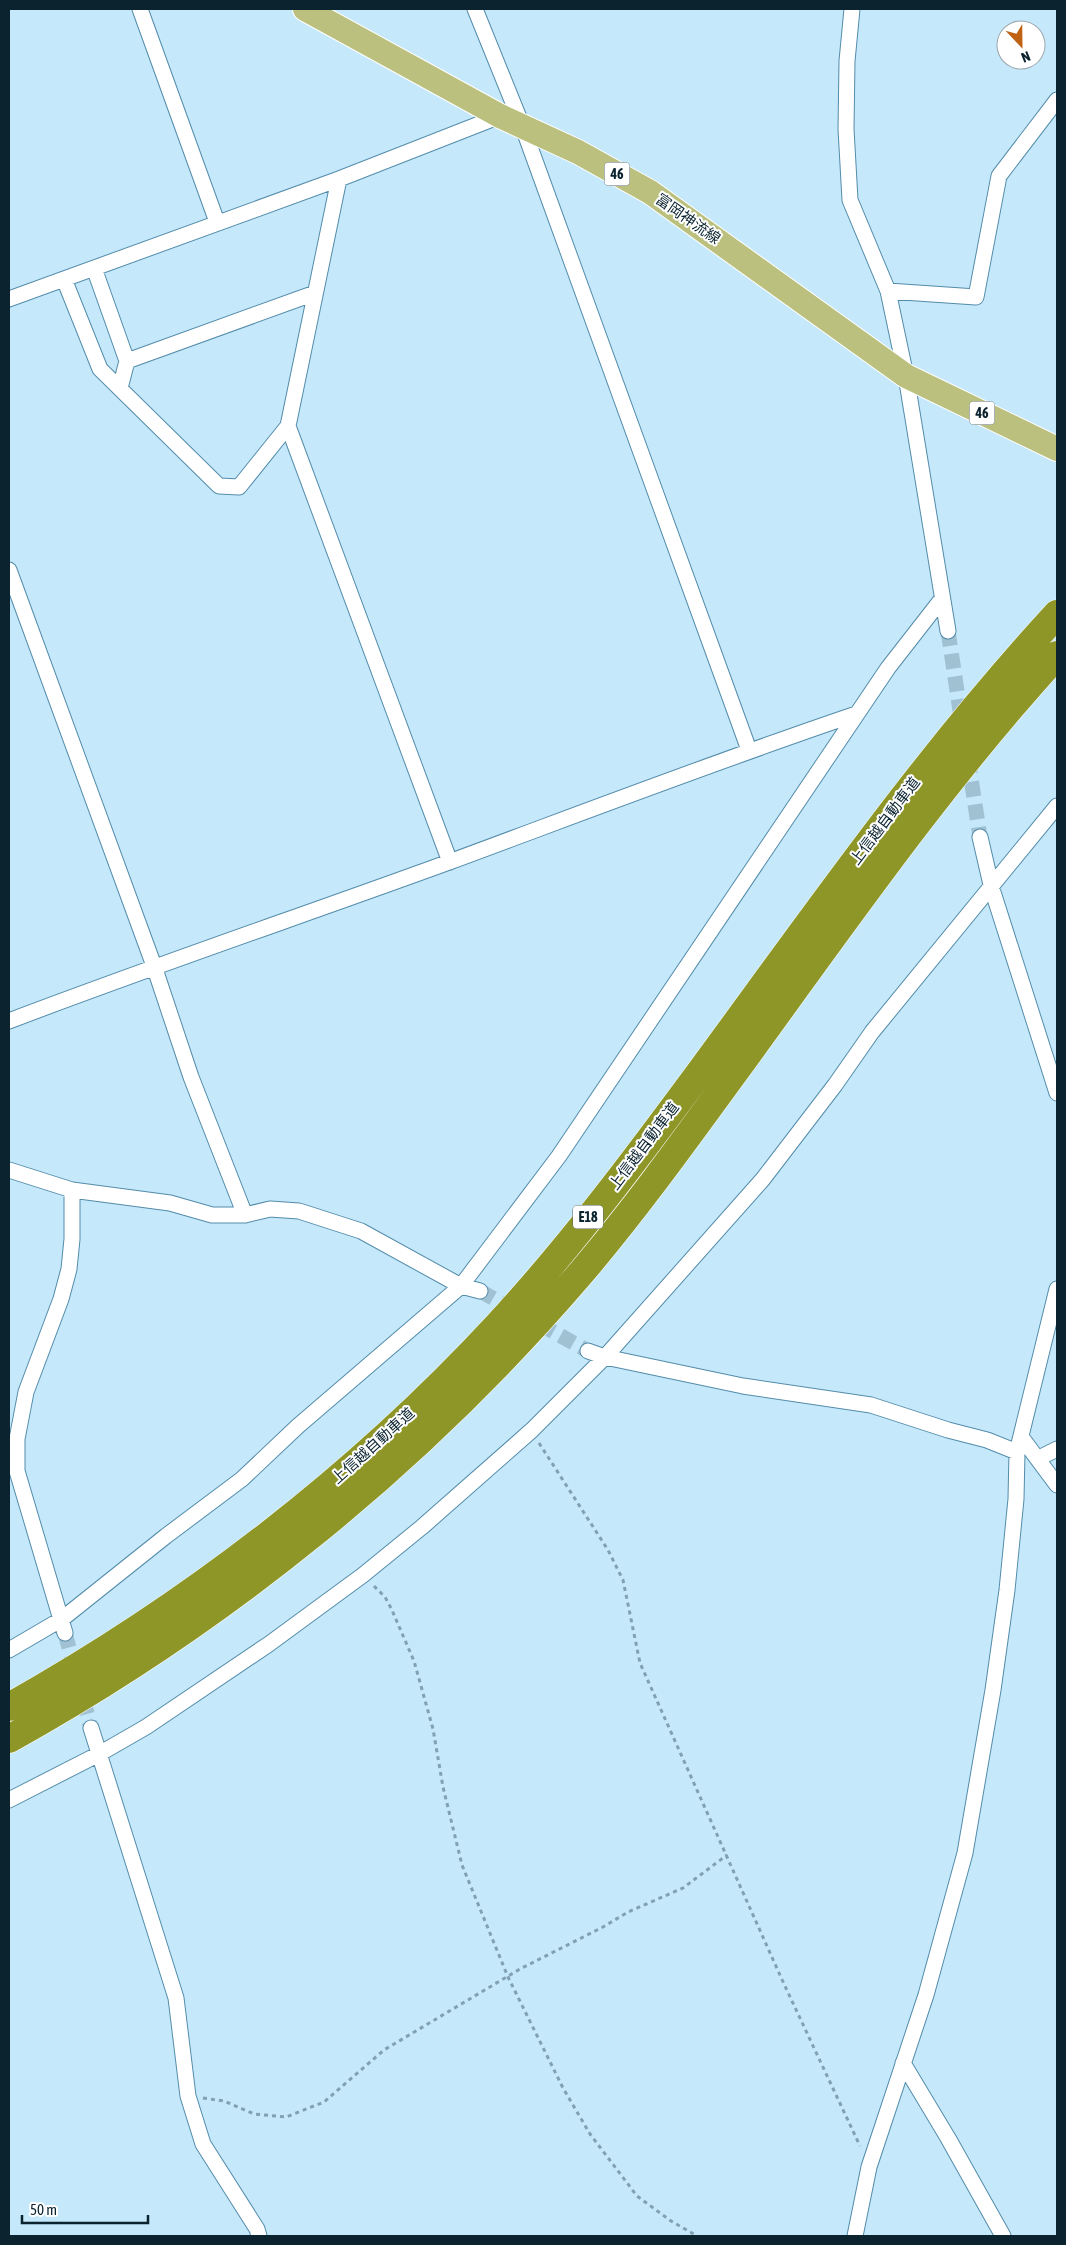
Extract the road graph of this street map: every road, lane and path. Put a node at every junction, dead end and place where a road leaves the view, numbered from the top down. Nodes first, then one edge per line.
1 (140, 9) edge
2 (305, 9) edge
3 (475, 9) edge
4 (852, 9) edge
5 (1057, 100) edge
6 (500, 116) junction
7 (522, 125) junction
8 (339, 179) junction
9 (217, 222) junction
10 (94, 268) junction
11 (64, 279) junction
12 (888, 291) junction
13 (315, 292) junction
14 (9, 299) edge
15 (127, 361) junction
16 (906, 376) junction
17 (120, 388) junction
18 (288, 426) junction
19 (1057, 449) edge
20 (9, 570) edge
21 (941, 600) junction
22 (1057, 614) edge
23 (948, 631) tunnel mouth
24 (1057, 655) edge
25 (856, 714) junction
26 (749, 750) junction
27 (1057, 806) edge
28 (980, 837) tunnel mouth
29 (450, 862) junction
30 (992, 889) junction
31 (154, 966) junction
32 (9, 1021) edge
33 (1057, 1093) edge
34 (9, 1170) edge
35 (72, 1190) junction
36 (245, 1216) junction
37 (461, 1286) junction
38 (1057, 1290) edge
39 (480, 1291) tunnel mouth
40 (588, 1351) tunnel mouth
41 (605, 1356) junction
42 (532, 1430) junction
43 (1019, 1445) junction
44 (1057, 1449) edge
45 (1039, 1458) junction
46 (1057, 1485) edge
47 (364, 1574) junction
48 (63, 1626) junction
49 (9, 1650) edge
50 (9, 1707) edge
51 (91, 1728) tunnel mouth
52 (9, 1739) edge
53 (99, 1754) junction
54 (9, 1800) edge
55 (726, 1855) junction
56 (508, 1978) junction
57 (903, 2063) junction
58 (188, 2096) junction
59 (870, 2167) junction
60 (259, 2236) edge
61 (697, 2236) edge
62 (854, 2236) edge
63 (1003, 2236) edge

1 - 9 street
2 - 6 main road, 富岡神流線 / 46
3 - 7 street
4 - 12 street
5 - 12 street
6 - 7 main road, 富岡神流線 / 46
6 - 8 street
7 - 16 main road, 富岡神流線 / 46
7 - 26 street
8 - 9 street
8 - 13 street
9 - 10 street
10 - 11 street
10 - 15 street
11 - 14 street
11 - 17 street
12 - 16 street
13 - 15 street
13 - 18 street
15 - 17 street
16 - 19 main road, 富岡神流線 / 46
16 - 21 street
17 - 18 street
18 - 29 street
20 - 31 street
21 - 23 street
21 - 25 street
22 - 50 highway, 上信越自動車道 / E18
24 - 52 highway, 上信越自動車道 / E18
25 - 26 street
25 - 37 street
26 - 29 street
27 - 30 street
28 - 30 street
29 - 31 street
30 - 33 street
30 - 41 street
31 - 32 street
31 - 36 street
34 - 35 street
35 - 36 street
35 - 48 street
36 - 37 street
37 - 39 street
37 - 48 street
38 - 43 street
40 - 41 street
41 - 42 street
41 - 43 street
42 - 47 street
42 - 55 path
43 - 45 street
43 - 57 street
44 - 45 street
45 - 46 street
47 - 53 street
47 - 56 path
48 - 49 street
51 - 53 street
53 - 54 street
53 - 58 street
55 - 56 path
55 - 59 path
56 - 58 path
56 - 61 path
57 - 59 street
57 - 63 street
58 - 60 street
59 - 62 street

